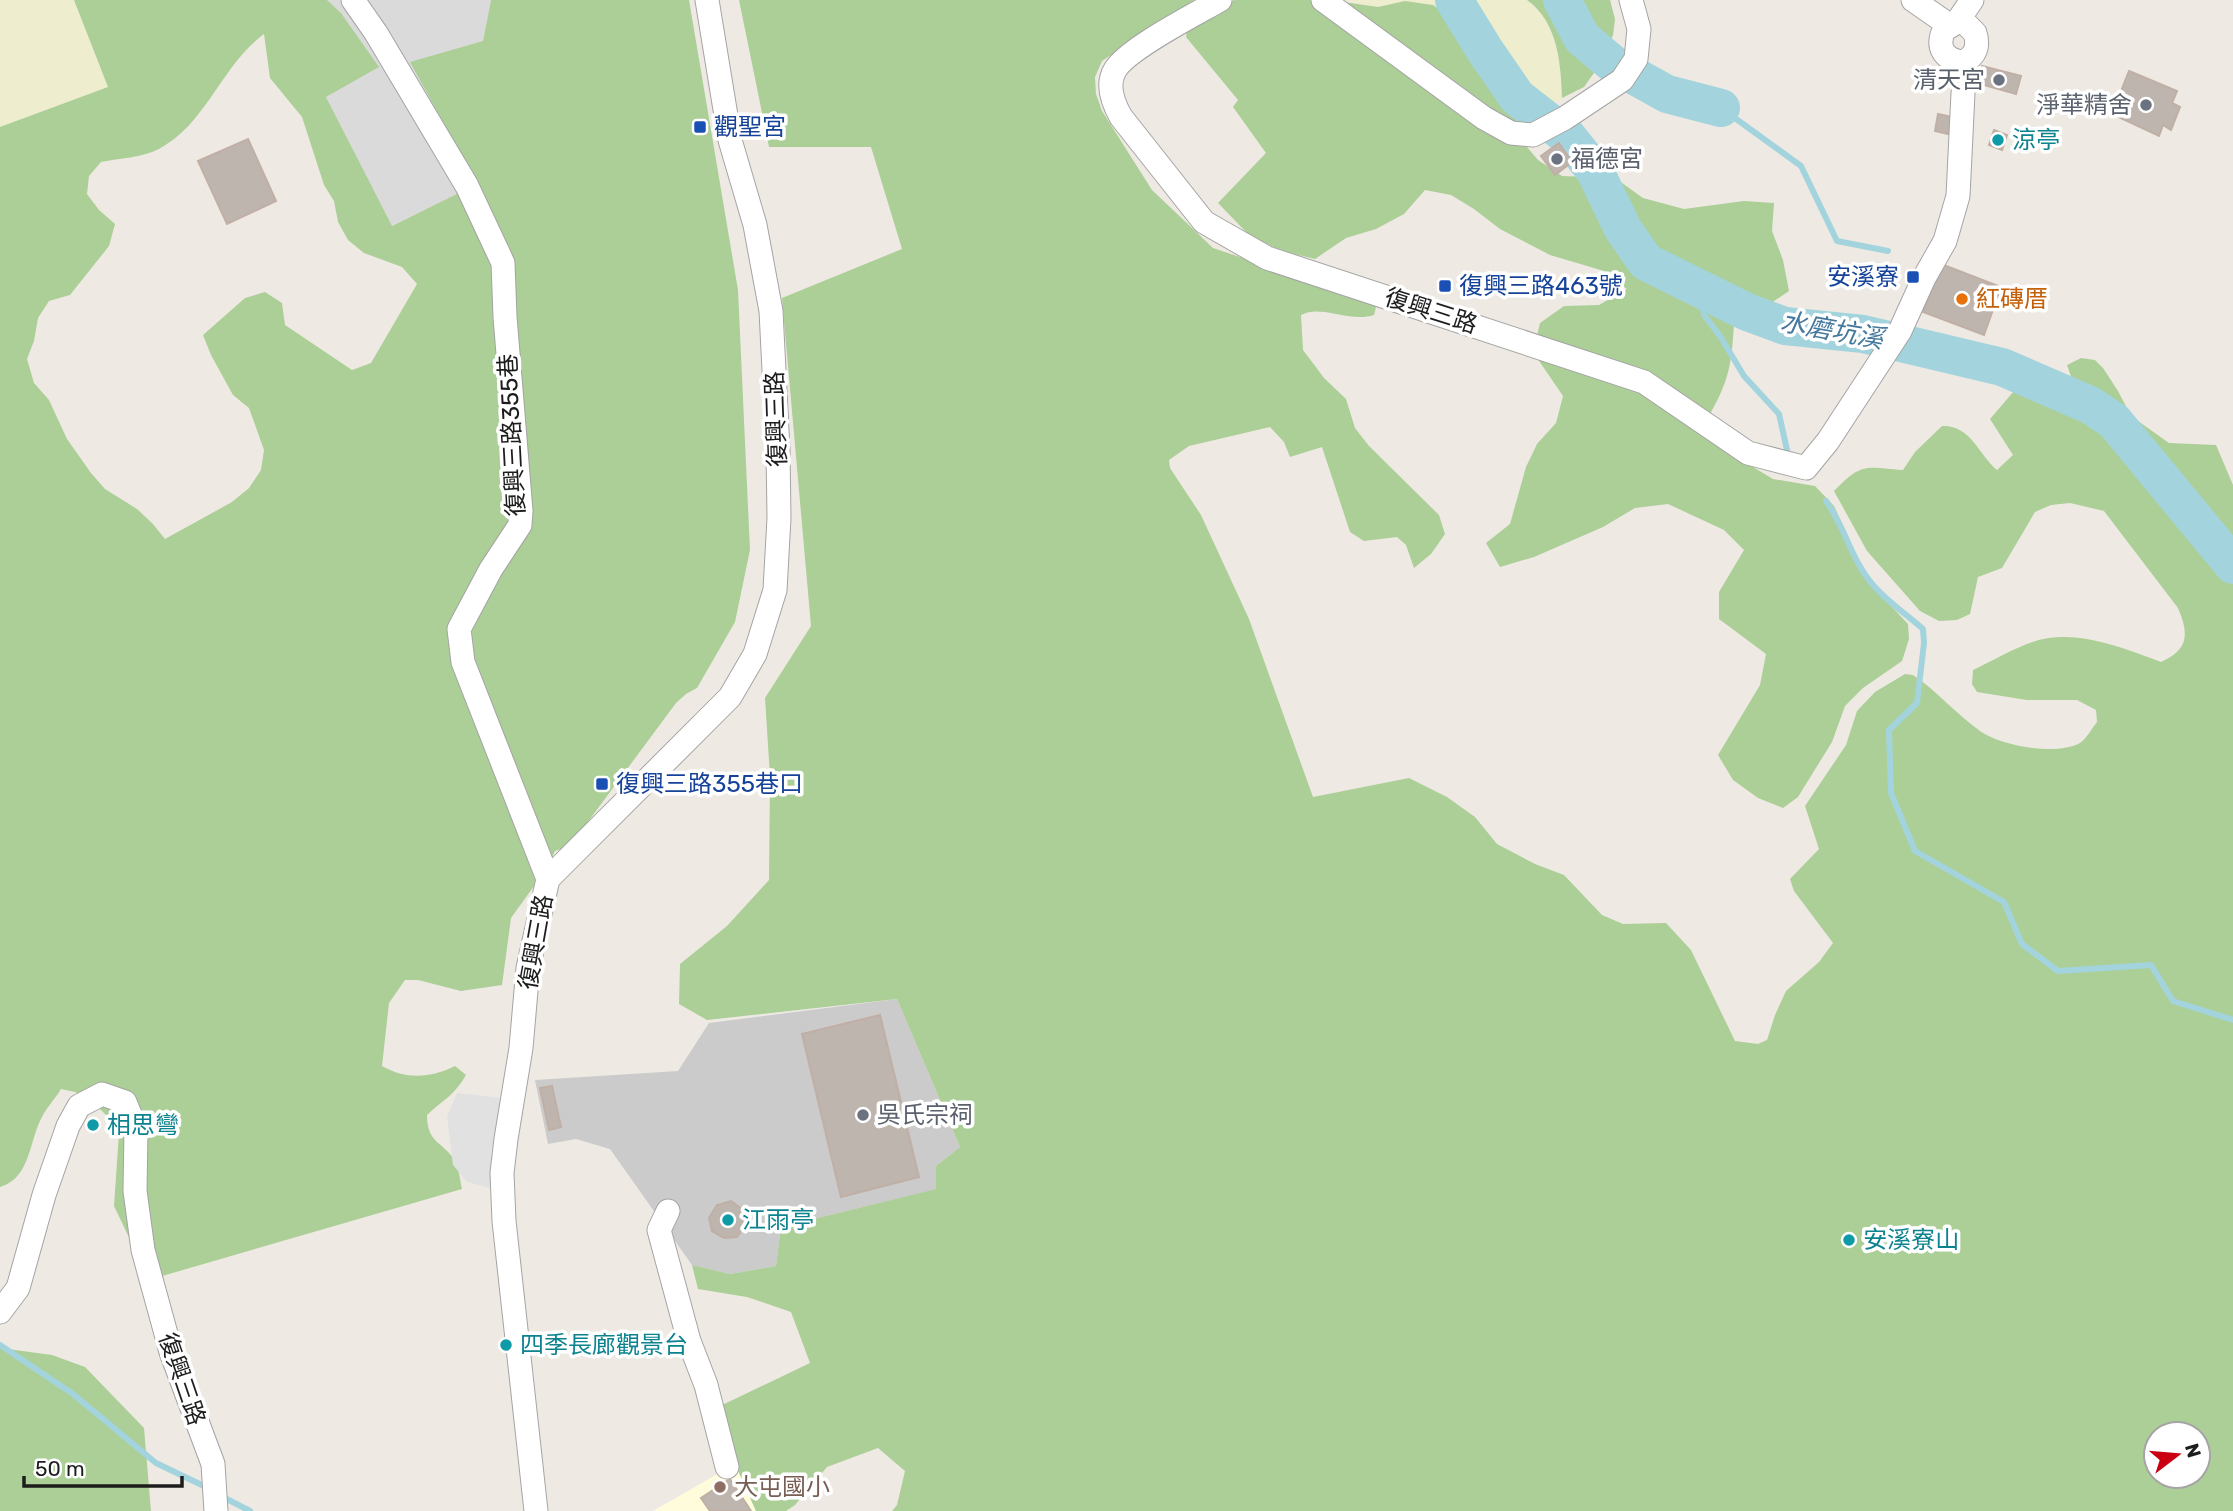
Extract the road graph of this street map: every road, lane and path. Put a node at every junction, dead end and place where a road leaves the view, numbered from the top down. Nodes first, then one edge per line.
1 (353, 0) edge
2 (707, 0) edge
3 (1220, 0) edge
4 (1322, 0) edge
5 (1631, 0) edge
6 (1913, 0) edge
7 (1972, 0) edge
8 (1963, 93) dead end
9 (548, 879) junction
10 (668, 1211) dead end
11 (0, 1312) edge
12 (727, 1467) dead end
13 (216, 1511) edge
14 (536, 1511) edge

1 - 9 street, 復興三路355巷
2 - 9 street, 復興三路
3 - 8 street, 復興三路
4 - 5 street
6 - 7 street
9 - 14 street, 復興三路
10 - 12 street
11 - 13 street, 復興三路

